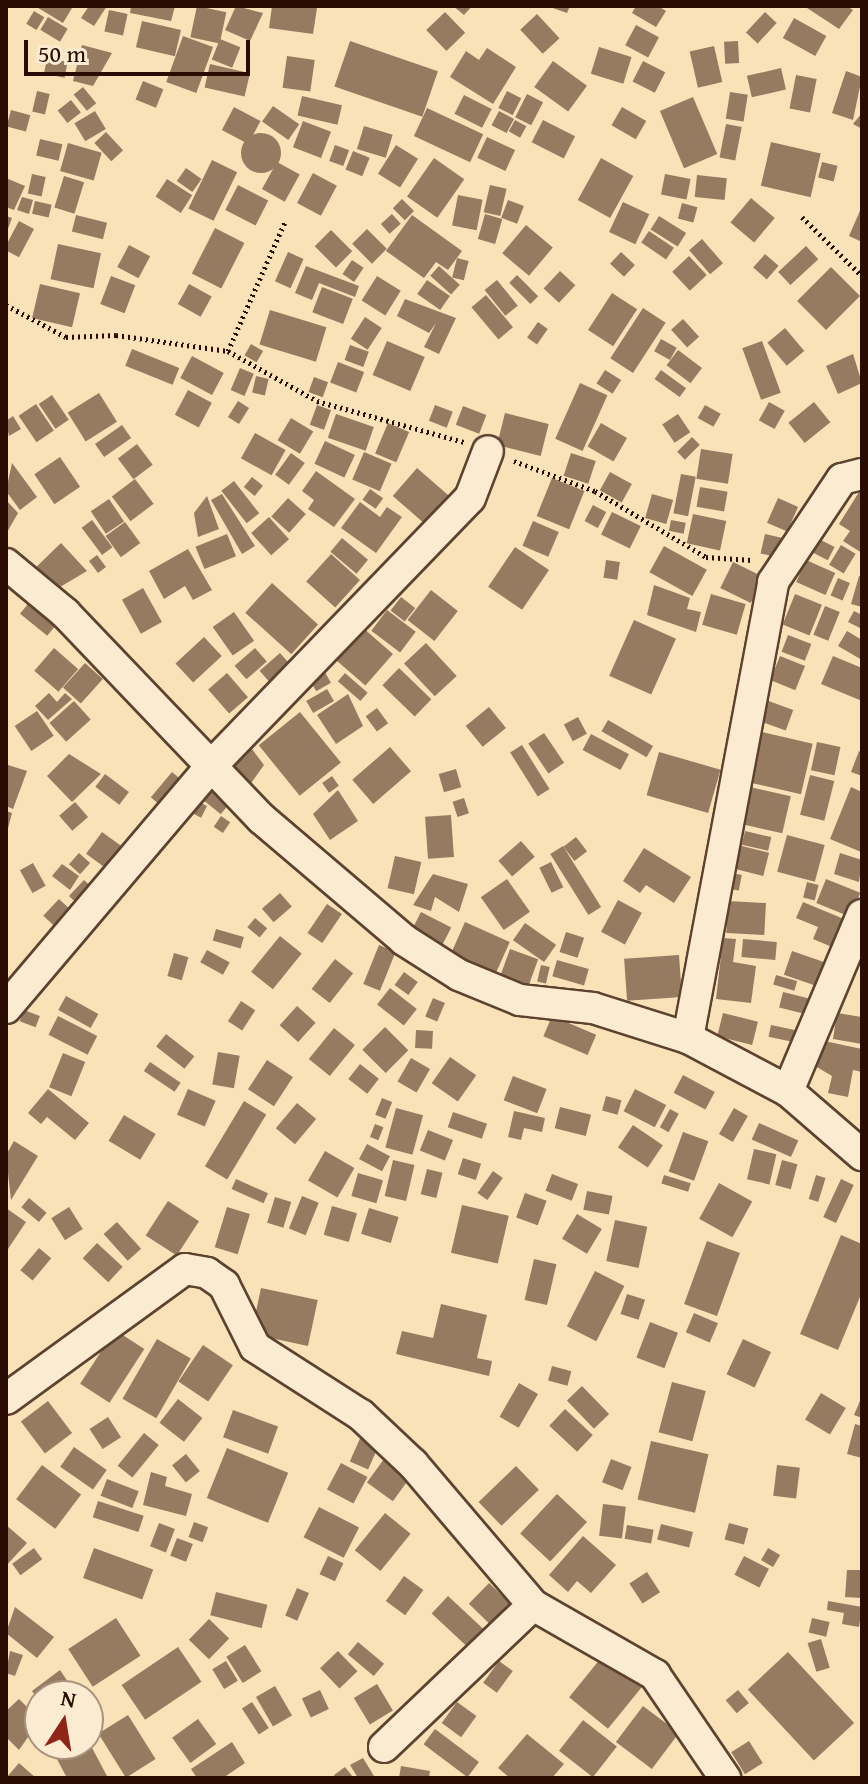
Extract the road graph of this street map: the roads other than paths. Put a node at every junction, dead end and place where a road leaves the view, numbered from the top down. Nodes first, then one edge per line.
1 (488, 451) road end
2 (862, 474) edge
3 (6, 564) edge
4 (214, 763) junction
5 (862, 915) edge
6 (6, 1008) edge
7 (688, 1038) junction
8 (788, 1091) junction
9 (862, 1155) edge
10 (6, 1399) edge
11 (533, 1605) junction
12 (384, 1747) dead end
13 (725, 1778) edge

1 - 4 street
2 - 7 street
3 - 4 street
4 - 6 street
4 - 7 street
5 - 8 street
7 - 8 street
8 - 9 street
10 - 11 street
11 - 12 street
11 - 13 street

